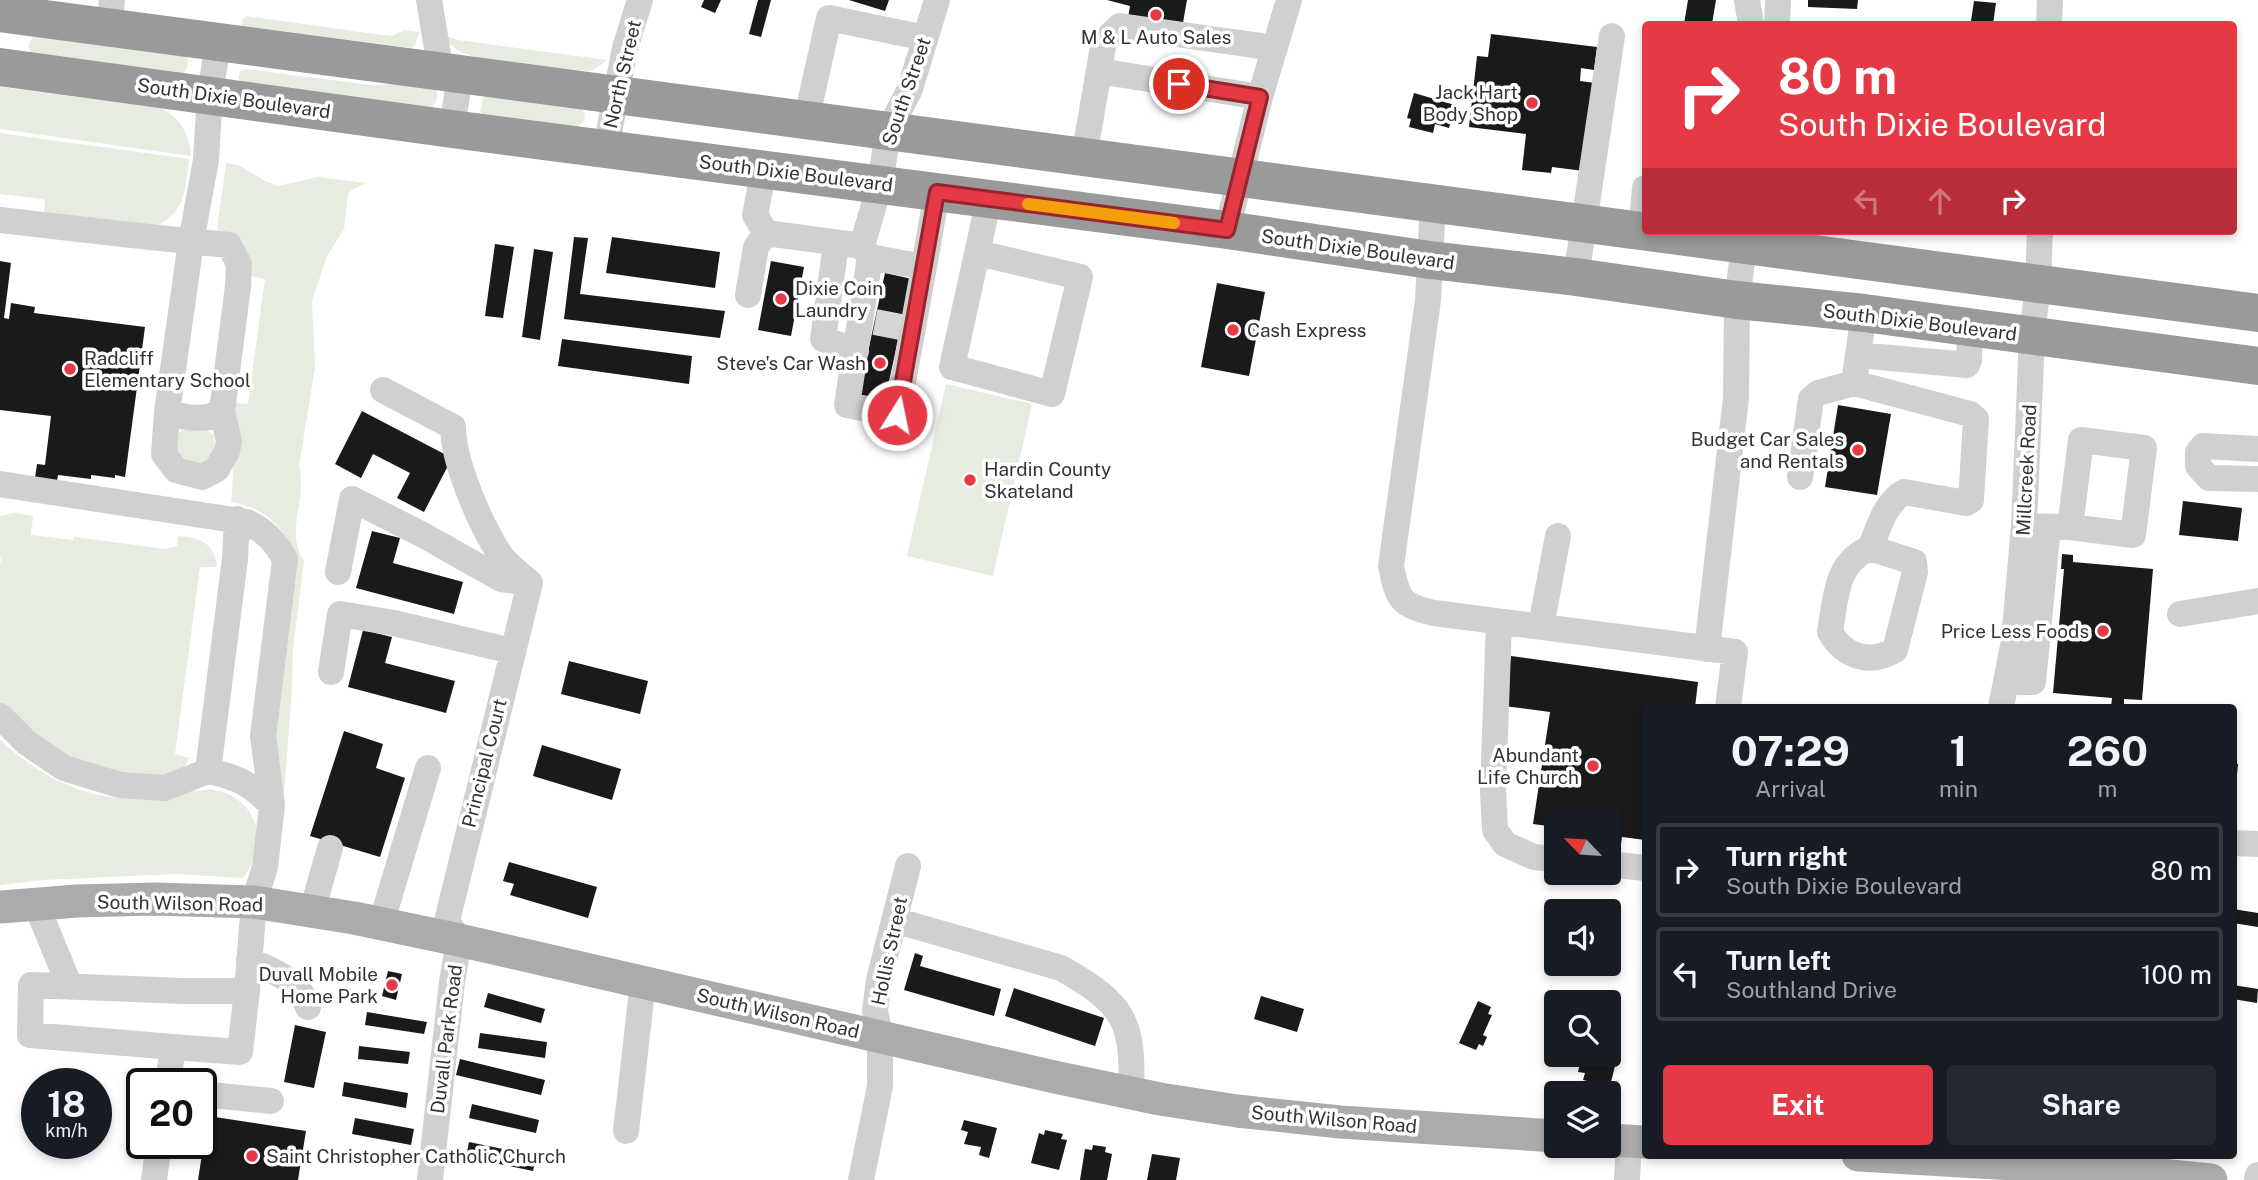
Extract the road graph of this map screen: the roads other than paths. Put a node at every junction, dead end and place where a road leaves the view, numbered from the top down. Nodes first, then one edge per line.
1 (429, 0) edge
2 (640, 0) edge
3 (937, 0) edge
4 (1289, 0) edge
5 (1747, 0) edge
6 (1778, 0) edge
7 (2050, 0) edge
8 (62, 11) edge
9 (0, 13) edge
10 (110, 14) edge
11 (1750, 21) edge
12 (1777, 21) edge
13 (2049, 21) edge
14 (1612, 36) dead end
15 (925, 38) junction
16 (218, 44) junction
17 (1275, 48) junction
18 (0, 67) edge
19 (1099, 71) junction
20 (451, 74) junction
21 (210, 94) junction
22 (615, 95) junction
23 (1260, 97) junction
24 (806, 121) junction
25 (452, 129) junction
26 (888, 132) junction
27 (606, 148) junction
28 (1084, 157) junction
29 (764, 169) junction
30 (1240, 179) junction
31 (880, 184) junction
32 (937, 192) junction
33 (989, 199) junction
34 (1433, 204) junction
35 (0, 220) edge
36 (1642, 221) edge
37 (1584, 225) junction
38 (1227, 230) junction
39 (1641, 232) joint
40 (766, 233) junction
41 (1704, 235) edge
42 (2040, 235) edge
43 (1746, 237) edge
44 (191, 242) junction
45 (856, 249) junction
46 (978, 253) junction
47 (1430, 260) junction
48 (924, 267) junction
49 (1576, 277) junction
50 (2038, 284) junction
51 (748, 295) dead end
52 (1737, 300) junction
53 (1864, 313) junction
54 (2258, 313) edge
55 (826, 314) junction
56 (868, 321) junction
57 (1970, 328) junction
58 (2032, 336) junction
59 (856, 351) junction
60 (1858, 355) junction
61 (2258, 366) edge
62 (1854, 383) junction
63 (383, 390) dead end
64 (222, 411) junction
65 (167, 412) junction
66 (2258, 449) edge
67 (1800, 477) dead end
68 (2258, 479) edge
69 (0, 484) edge
70 (237, 519) junction
71 (1558, 536) dead end
72 (1870, 548) dead end
73 (338, 572) dead end
74 (530, 583) junction
75 (2258, 601) edge
76 (2180, 614) dead end
77 (1499, 622) junction
78 (1541, 626) junction
79 (1707, 649) junction
80 (512, 651) junction
81 (331, 672) dead end
82 (2004, 694) edge
83 (1728, 704) edge
84 (0, 716) edge
85 (428, 768) dead end
86 (208, 771) junction
87 (272, 805) junction
88 (2237, 843) edge
89 (2258, 844) edge
90 (330, 848) dead end
91 (1544, 858) edge
92 (1621, 865) edge
93 (908, 866) dead end
94 (1642, 868) edge
95 (254, 902) junction
96 (36, 904) junction
97 (0, 907) edge
98 (312, 911) junction
99 (894, 920) junction
100 (381, 924) junction
101 (459, 940) junction
102 (249, 960) junction
103 (643, 982) junction
104 (70, 987) junction
105 (247, 991) junction
106 (308, 1007) dead end
107 (880, 1036) junction
108 (173, 1046) junction
109 (240, 1052) junction
110 (169, 1068) edge
111 (1131, 1093) junction
112 (217, 1095) edge
113 (239, 1097) junction
114 (271, 1101) dead end
115 (626, 1131) dead end
116 (1544, 1135) edge
117 (1627, 1141) edge
118 (157, 1159) edge
119 (1873, 1159) edge
120 (1910, 1169) edge
121 (2108, 1169) edge
122 (1996, 1172) edge
123 (154, 1180) edge
124 (430, 1180) edge
125 (861, 1180) edge
126 (1627, 1180) edge
127 (2211, 1180) edge

1 - 20 street
2 - 22 street, North Street
3 - 15 street, South Street
4 - 17 street
5 - 11 street
6 - 12 street
7 - 13 street
8 - 9 highway
8 - 10 highway
10 - 16 highway
14 - 37 street
15 - 24 street
15 - 26 street, South Street
16 - 20 highway
16 - 21 street
17 - 19 street
17 - 23 street
18 - 21 highway, South Dixie Boulevard
19 - 23 street
19 - 28 street
20 - 22 highway
20 - 25 street
21 - 25 highway, South Dixie Boulevard
21 - 44 street
22 - 24 highway
22 - 27 street, North Street
23 - 30 street
24 - 26 highway
25 - 27 highway, South Dixie Boulevard
26 - 28 highway
26 - 31 street, South Street
27 - 29 highway, South Dixie Boulevard
28 - 30 highway
29 - 31 highway, South Dixie Boulevard
29 - 40 street
30 - 34 highway
30 - 38 street
31 - 32 highway, South Dixie Boulevard
31 - 45 street, South Street
32 - 33 highway, South Dixie Boulevard
32 - 48 street
33 - 38 highway, South Dixie Boulevard
33 - 46 street
34 - 37 highway
34 - 47 street
35 - 44 street
36 - 39 street
37 - 39 highway
37 - 49 street
38 - 47 highway, South Dixie Boulevard
40 - 45 street
40 - 51 street
41 - 43 highway
42 - 50 street, Millcreek Road
43 - 50 highway
43 - 52 street
44 - 64 street
44 - 65 street
45 - 48 street
45 - 55 street
45 - 56 street
46 - 46 street
47 - 49 highway, South Dixie Boulevard
47 - 77 street
48 - 59 street
49 - 52 highway, South Dixie Boulevard
50 - 54 highway
50 - 58 street, Millcreek Road
52 - 53 highway, South Dixie Boulevard
52 - 79 street
53 - 57 highway, South Dixie Boulevard
53 - 60 street
55 - 56 street
55 - 59 street
56 - 59 street
57 - 58 highway, South Dixie Boulevard
57 - 60 street
58 - 61 highway, South Dixie Boulevard
58 - 82 street, Millcreek Road
60 - 62 street
62 - 67 street
62 - 72 street
63 - 74 street
64 - 65 street
64 - 65 street
66 - 68 street
69 - 70 street
70 - 86 street
70 - 87 street
71 - 78 street
73 - 74 street
74 - 80 street, Principal Court
75 - 76 street
77 - 78 street
77 - 91 street
78 - 79 street
79 - 83 street
80 - 81 street
80 - 101 street, Principal Court
84 - 86 street
85 - 100 street
86 - 87 street
87 - 95 street
88 - 89 street
90 - 98 street
92 - 94 street
93 - 99 street, Hollis Street
95 - 96 main road, South Wilson Road
95 - 98 main road, South Wilson Road
95 - 102 street
96 - 97 main road, South Wilson Road
96 - 104 street
98 - 100 main road, South Wilson Road
99 - 107 street, Hollis Street
99 - 111 street
100 - 101 main road, South Wilson Road
101 - 103 main road, South Wilson Road
101 - 124 street, Duvall Park Road
102 - 105 street
102 - 106 street
103 - 107 main road, South Wilson Road
103 - 115 street
104 - 105 street
104 - 108 street
105 - 109 street
107 - 111 main road, South Wilson Road
107 - 125 street, Hollis Street
108 - 109 street
108 - 110 street
109 - 113 street
111 - 116 main road, South Wilson Road
112 - 113 street
113 - 114 street
117 - 126 street
118 - 123 street
119 - 120 main road
120 - 122 main road
121 - 122 main road
121 - 127 main road

